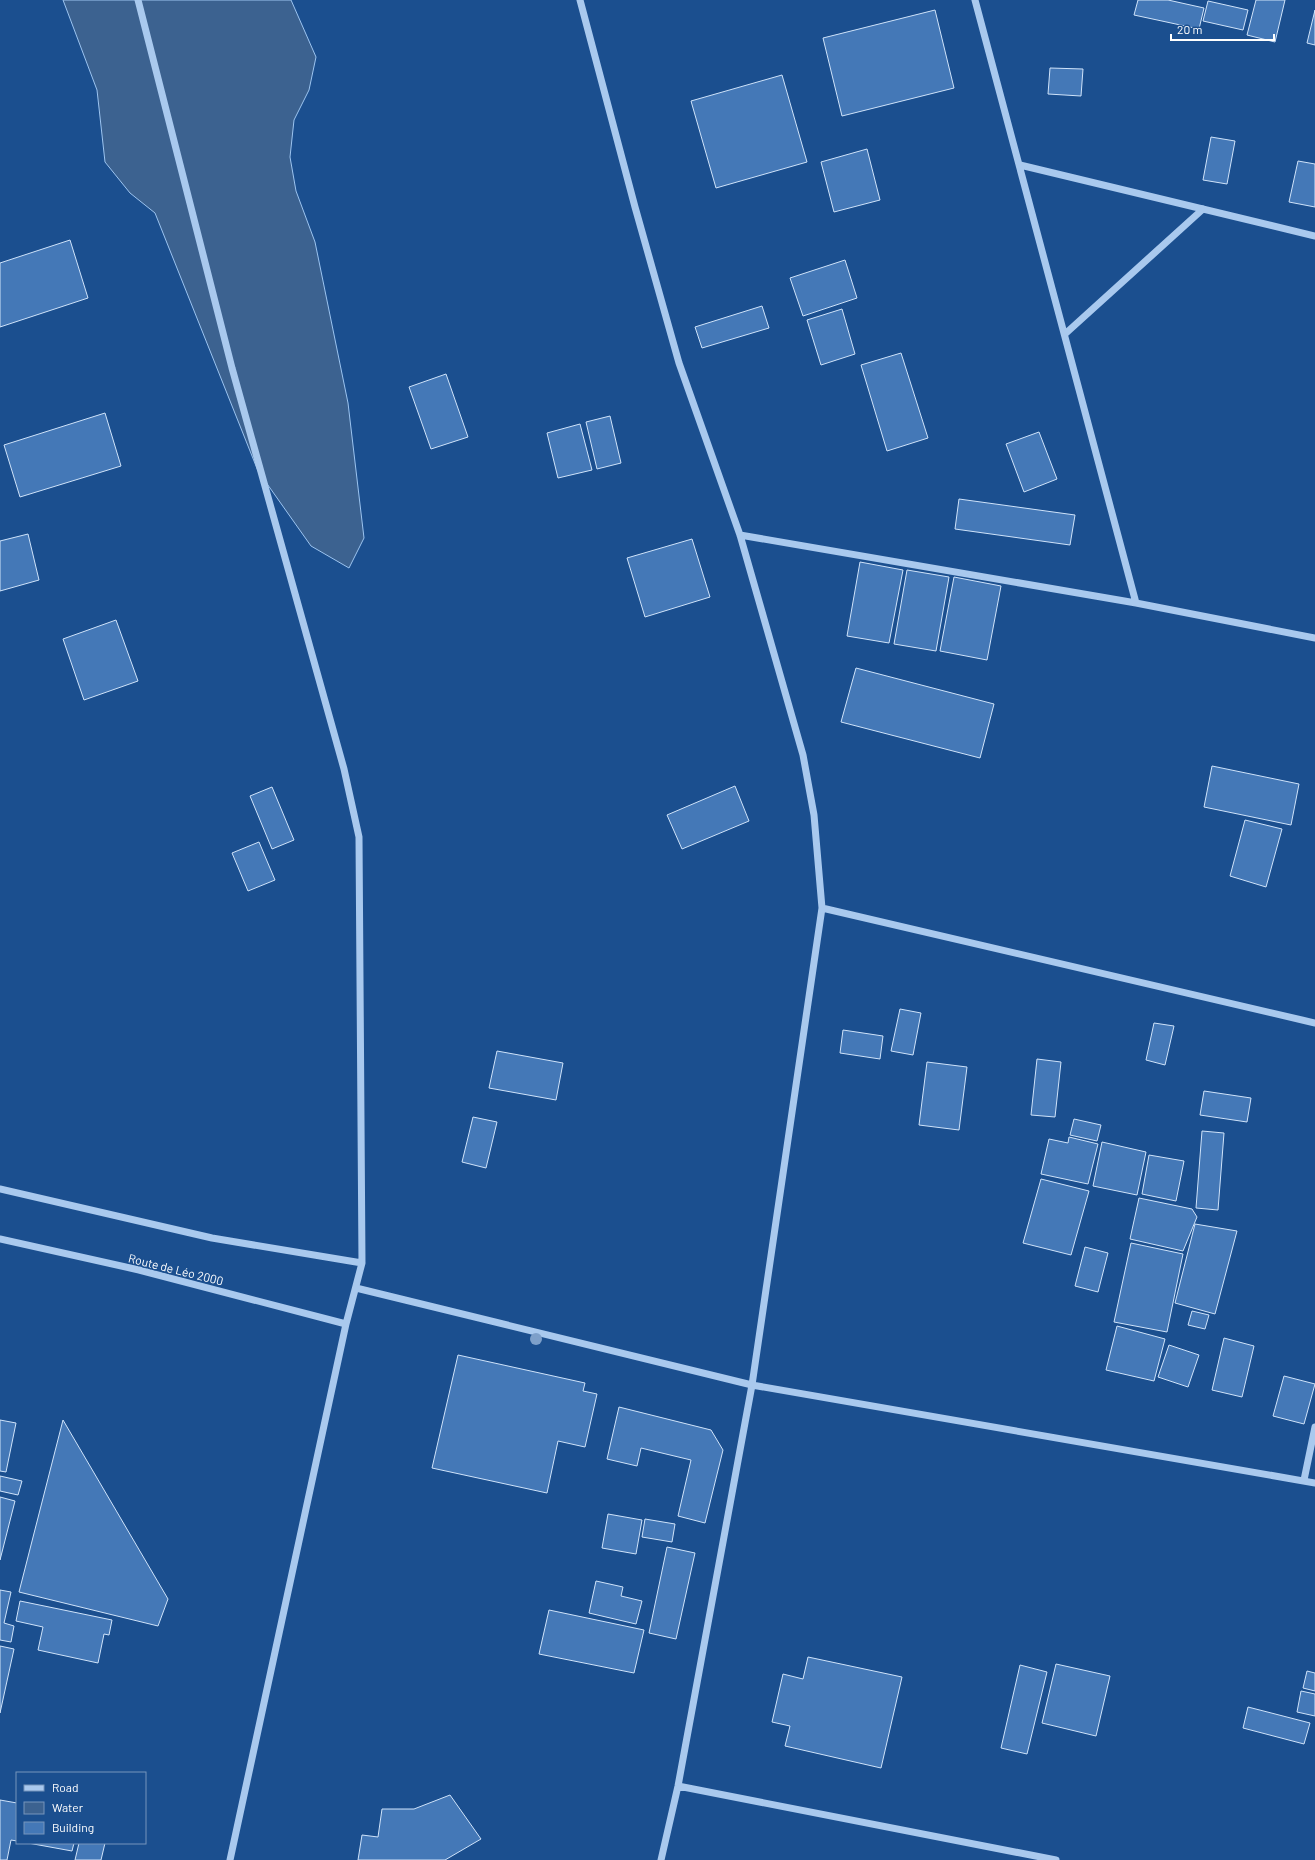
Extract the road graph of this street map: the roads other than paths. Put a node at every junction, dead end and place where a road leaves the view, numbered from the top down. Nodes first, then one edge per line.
1 (138, 0) edge
2 (580, 0) edge
3 (975, 0) edge
4 (1020, 164) junction
5 (1203, 209) junction
6 (1315, 236) edge
7 (1065, 334) junction
8 (740, 534) junction
9 (1136, 603) junction
10 (1315, 638) edge
11 (822, 908) junction
12 (1315, 1023) edge
13 (0, 1189) edge
14 (0, 1239) edge
15 (362, 1263) junction
16 (356, 1288) junction
17 (346, 1324) junction
18 (752, 1385) junction
19 (1315, 1427) edge
20 (1304, 1480) junction
21 (1315, 1482) edge
22 (678, 1786) junction
23 (230, 1860) edge
24 (661, 1860) edge
25 (1056, 1860) edge

1 - 15 street
2 - 8 street
3 - 4 street
4 - 5 street
4 - 7 street
5 - 6 street
5 - 7 street
7 - 9 street
8 - 9 street
8 - 11 street
9 - 10 street
11 - 12 street
11 - 18 street
13 - 15 street
14 - 17 street, Route de Léo 2000
15 - 16 street
16 - 17 street
16 - 18 street
17 - 23 street
18 - 20 street
18 - 22 street
19 - 20 street
20 - 21 street
22 - 24 street
22 - 25 street

